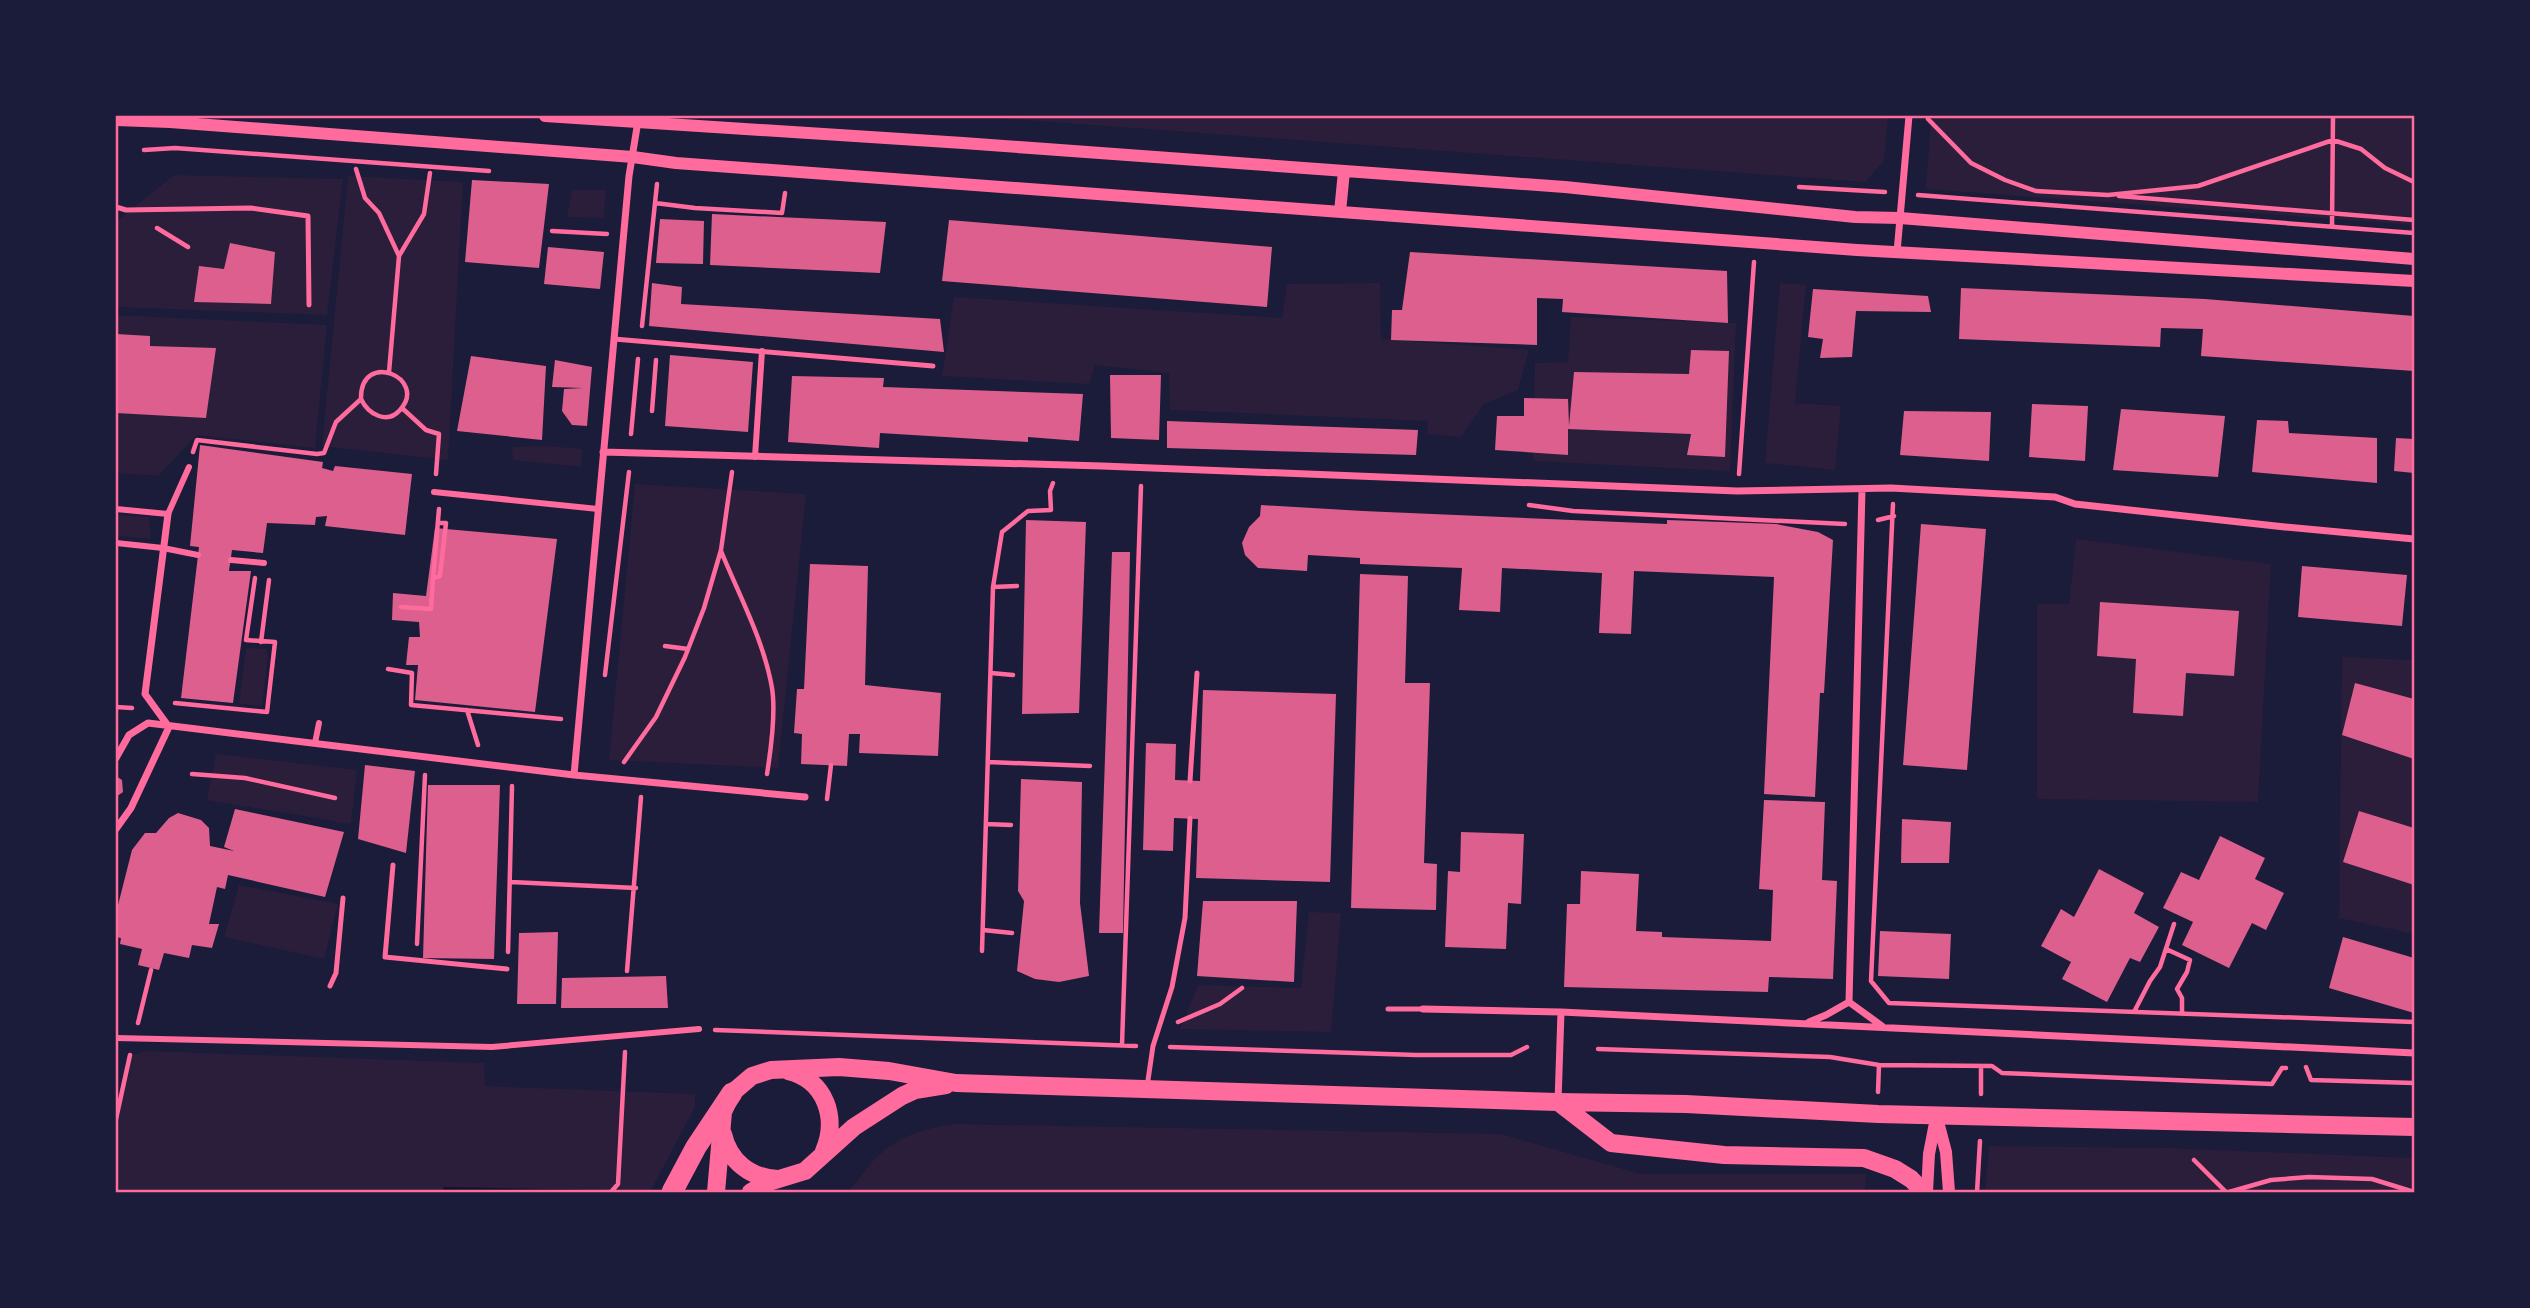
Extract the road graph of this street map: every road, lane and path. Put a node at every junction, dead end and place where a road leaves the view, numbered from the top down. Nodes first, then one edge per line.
1 (545, 116) edge
2 (1909, 116) edge
3 (2333, 116) edge
4 (1927, 118) dead end
5 (116, 120) edge
6 (638, 121) junction
7 (2333, 141) junction
8 (633, 156) junction
9 (356, 169) dead end
10 (1345, 171) junction
11 (430, 173) dead end
12 (2414, 182) edge
13 (785, 193) dead end
14 (2108, 195) junction
15 (1928, 196) dead end
16 (654, 203) dead end
17 (116, 207) edge
18 (1340, 212) junction
19 (2332, 214) junction
20 (1900, 218) junction
21 (2414, 220) edge
22 (2332, 226) junction
23 (552, 232) dead end
24 (2414, 233) edge
25 (625, 236) junction
26 (1898, 252) junction
27 (399, 257) junction
28 (2414, 259) edge
29 (1754, 261) dead end
30 (2414, 281) edge
31 (309, 305) dead end
32 (614, 339) junction
33 (762, 351) junction
34 (933, 366) dead end
35 (655, 368) dead end
36 (390, 372) junction
37 (361, 399) junction
38 (402, 408) junction
39 (652, 411) dead end
40 (603, 453) junction
41 (755, 457) junction
42 (1051, 465) junction
43 (189, 467) joint
44 (436, 467) dead end
45 (630, 467) dead end
46 (733, 467) dead end
47 (1139, 468) junction
48 (1891, 488) junction
49 (1862, 490) junction
50 (1737, 491) junction
51 (437, 492) joint
52 (116, 509) edge
53 (598, 509) junction
54 (168, 514) junction
55 (2414, 539) edge
56 (116, 543) edge
57 (163, 548) junction
58 (721, 550) junction
59 (198, 555) dead end
60 (231, 560) dead end
61 (264, 563) dead end
62 (255, 577) dead end
63 (270, 579) dead end
64 (1017, 586) dead end
65 (993, 587) junction
66 (401, 607) dead end
67 (261, 642) junction
68 (665, 646) dead end
69 (688, 649) junction
70 (388, 669) dead end
71 (990, 673) junction
72 (1196, 673) dead end
73 (1013, 675) dead end
74 (605, 678) dead end
75 (166, 704) dead end
76 (563, 706) dead end
77 (467, 710) junction
78 (261, 711) junction
79 (261, 719) dead end
80 (562, 719) junction
81 (319, 723) dead end
82 (169, 727) junction
83 (561, 731) dead end
84 (315, 743) junction
85 (465, 744) dead end
86 (478, 746) junction
87 (491, 747) dead end
88 (116, 758) edge
89 (988, 762) junction
90 (831, 765) dead end
91 (1090, 766) dead end
92 (425, 772) dead end
93 (513, 773) dead end
94 (192, 774) dead end
95 (574, 775) junction
96 (610, 779) junction
97 (1190, 781) dead end
98 (642, 782) junction
99 (763, 793) junction
100 (805, 797) dead end
101 (335, 798) dead end
102 (827, 799) dead end
103 (1190, 818) dead end
104 (986, 824) junction
105 (1011, 825) dead end
106 (116, 829) edge
107 (393, 865) dead end
108 (511, 882) junction
109 (636, 888) junction
110 (343, 898) dead end
111 (2174, 924) dead end
112 (983, 930) junction
113 (1012, 933) dead end
114 (2166, 948) junction
115 (982, 951) dead end
116 (416, 960) junction
117 (507, 969) joint
118 (627, 971) dead end
119 (330, 986) dead end
120 (1241, 988) dead end
121 (1849, 1002) junction
122 (1388, 1009) dead end
123 (1423, 1009) joint
124 (1560, 1012) junction
125 (2134, 1012) junction
126 (2182, 1014) junction
127 (2414, 1022) edge
128 (1805, 1023) junction
129 (1882, 1027) junction
130 (1158, 1028) junction
131 (699, 1029) joint
132 (626, 1037) junction
133 (116, 1038) edge
134 (1122, 1045) junction
135 (1153, 1046) junction
136 (1527, 1047) dead end
137 (1598, 1049) dead end
138 (2414, 1052) edge
139 (774, 1070) junction
140 (956, 1083) junction
141 (2414, 1083) edge
142 (1147, 1089) junction
143 (732, 1093) junction
144 (1558, 1102) junction
145 (1936, 1114) junction
146 (722, 1121) junction
147 (2414, 1127) edge
148 (1979, 1148) dead end
149 (2194, 1160) dead end
150 (815, 1163) junction
151 (781, 1178) junction
152 (611, 1192) edge
153 (672, 1192) edge
154 (716, 1192) edge
155 (751, 1192) edge
156 (1926, 1192) edge
157 (1949, 1192) edge
158 (1978, 1192) edge
159 (2227, 1192) edge
160 (2414, 1192) edge

1 - 6 street
2 - 20 street
3 - 7 path
4 - 14 path
5 - 8 street
6 - 8 street
6 - 10 street
7 - 12 path
7 - 14 path
7 - 19 path
8 - 18 street
8 - 25 street
9 - 27 path
10 - 18 street
10 - 20 street
11 - 27 path
13 - 16 path
14 - 19 path
15 - 22 path
17 - 31 lane
18 - 26 street
19 - 21 path
19 - 22 path
20 - 26 street
20 - 28 street
22 - 24 path
23 - 25 path
25 - 32 street
26 - 30 street
27 - 36 path
29 - 50 path
32 - 33 lane
32 - 40 street
33 - 34 lane
33 - 41 street
35 - 39 path
36 - 37 path
36 - 38 path
37 - 38 path
37 - 43 path
38 - 44 path
40 - 41 street
40 - 53 street
41 - 42 street
42 - 47 street
42 - 65 path
43 - 54 street
45 - 74 path
46 - 58 path
47 - 50 street
47 - 134 path
48 - 49 street
48 - 55 street
48 - 125 path
49 - 50 street
49 - 121 street
51 - 53 street
51 - 66 path
52 - 54 street
53 - 95 street
54 - 57 street
56 - 57 street
57 - 59 street
57 - 82 street
58 - 69 path
58 - 99 path
60 - 61 street
62 - 67 path
63 - 67 path
64 - 65 path
65 - 71 path
67 - 78 path
68 - 69 path
69 - 96 path
70 - 77 path
71 - 73 path
71 - 89 path
72 - 97 lane
75 - 78 path
76 - 80 path
77 - 80 path
77 - 86 path
78 - 79 path
80 - 83 path
81 - 84 street
82 - 84 street
82 - 88 street
82 - 106 street
84 - 95 street
85 - 86 path
86 - 87 path
89 - 91 path
89 - 104 path
90 - 102 path
92 - 116 path
93 - 108 path
94 - 101 path
95 - 96 street
96 - 98 street
98 - 99 street
98 - 109 path
99 - 100 street
103 - 130 lane
104 - 105 path
104 - 112 path
107 - 116 lane
108 - 109 path
108 - 117 path
109 - 118 path
110 - 119 lane
111 - 114 path
112 - 113 path
112 - 115 path
114 - 125 path
114 - 126 path
116 - 117 lane
120 - 130 path
121 - 128 street
121 - 129 street
122 - 123 lane
123 - 124 street
124 - 128 street
124 - 144 street
125 - 126 path
126 - 127 path
128 - 129 street
129 - 138 street
130 - 135 lane
131 - 132 street
131 - 134 path
132 - 133 street
132 - 152 path
134 - 135 path
135 - 136 path
135 - 142 lane
137 - 141 path
139 - 140 main road
139 - 143 main road
139 - 150 main road
140 - 142 main road
140 - 150 main road
142 - 144 main road
143 - 146 main road
143 - 153 highway
144 - 145 main road
144 - 156 main road
145 - 147 main road
145 - 156 street
145 - 157 street
146 - 151 main road
146 - 154 main road
148 - 158 path
149 - 159 path
150 - 151 main road
151 - 155 main road
159 - 160 path

